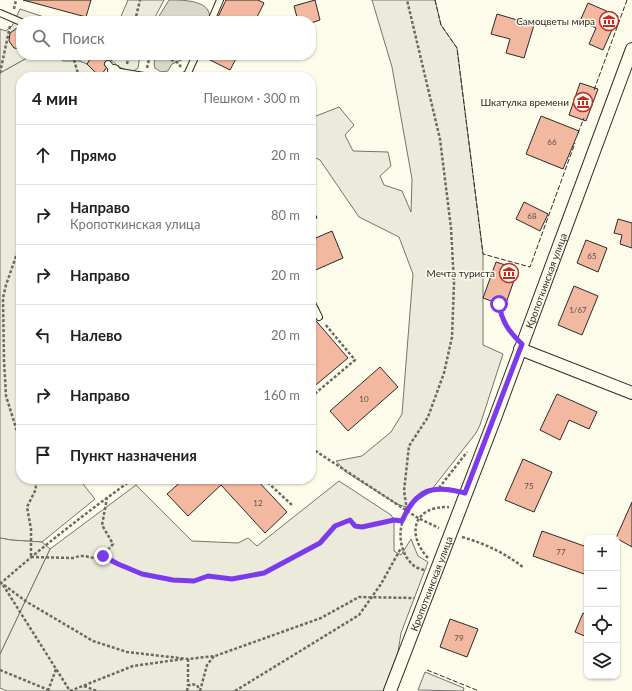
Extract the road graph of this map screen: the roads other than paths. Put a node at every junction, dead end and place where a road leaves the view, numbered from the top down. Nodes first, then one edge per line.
1 (220, 0) edge
2 (0, 13) edge
3 (213, 16) edge
4 (16, 20) edge
5 (632, 49) edge
6 (194, 60) edge
7 (190, 72) edge
8 (316, 311) edge
9 (319, 317) road end
10 (521, 347) junction
11 (632, 393) edge
12 (390, 691) edge

1 - 3 lane
2 - 4 lane
5 - 10 street, Кропоткинская улица
6 - 7 lane
8 - 9 lane
10 - 11 street
10 - 12 street, Кропоткинская улица

